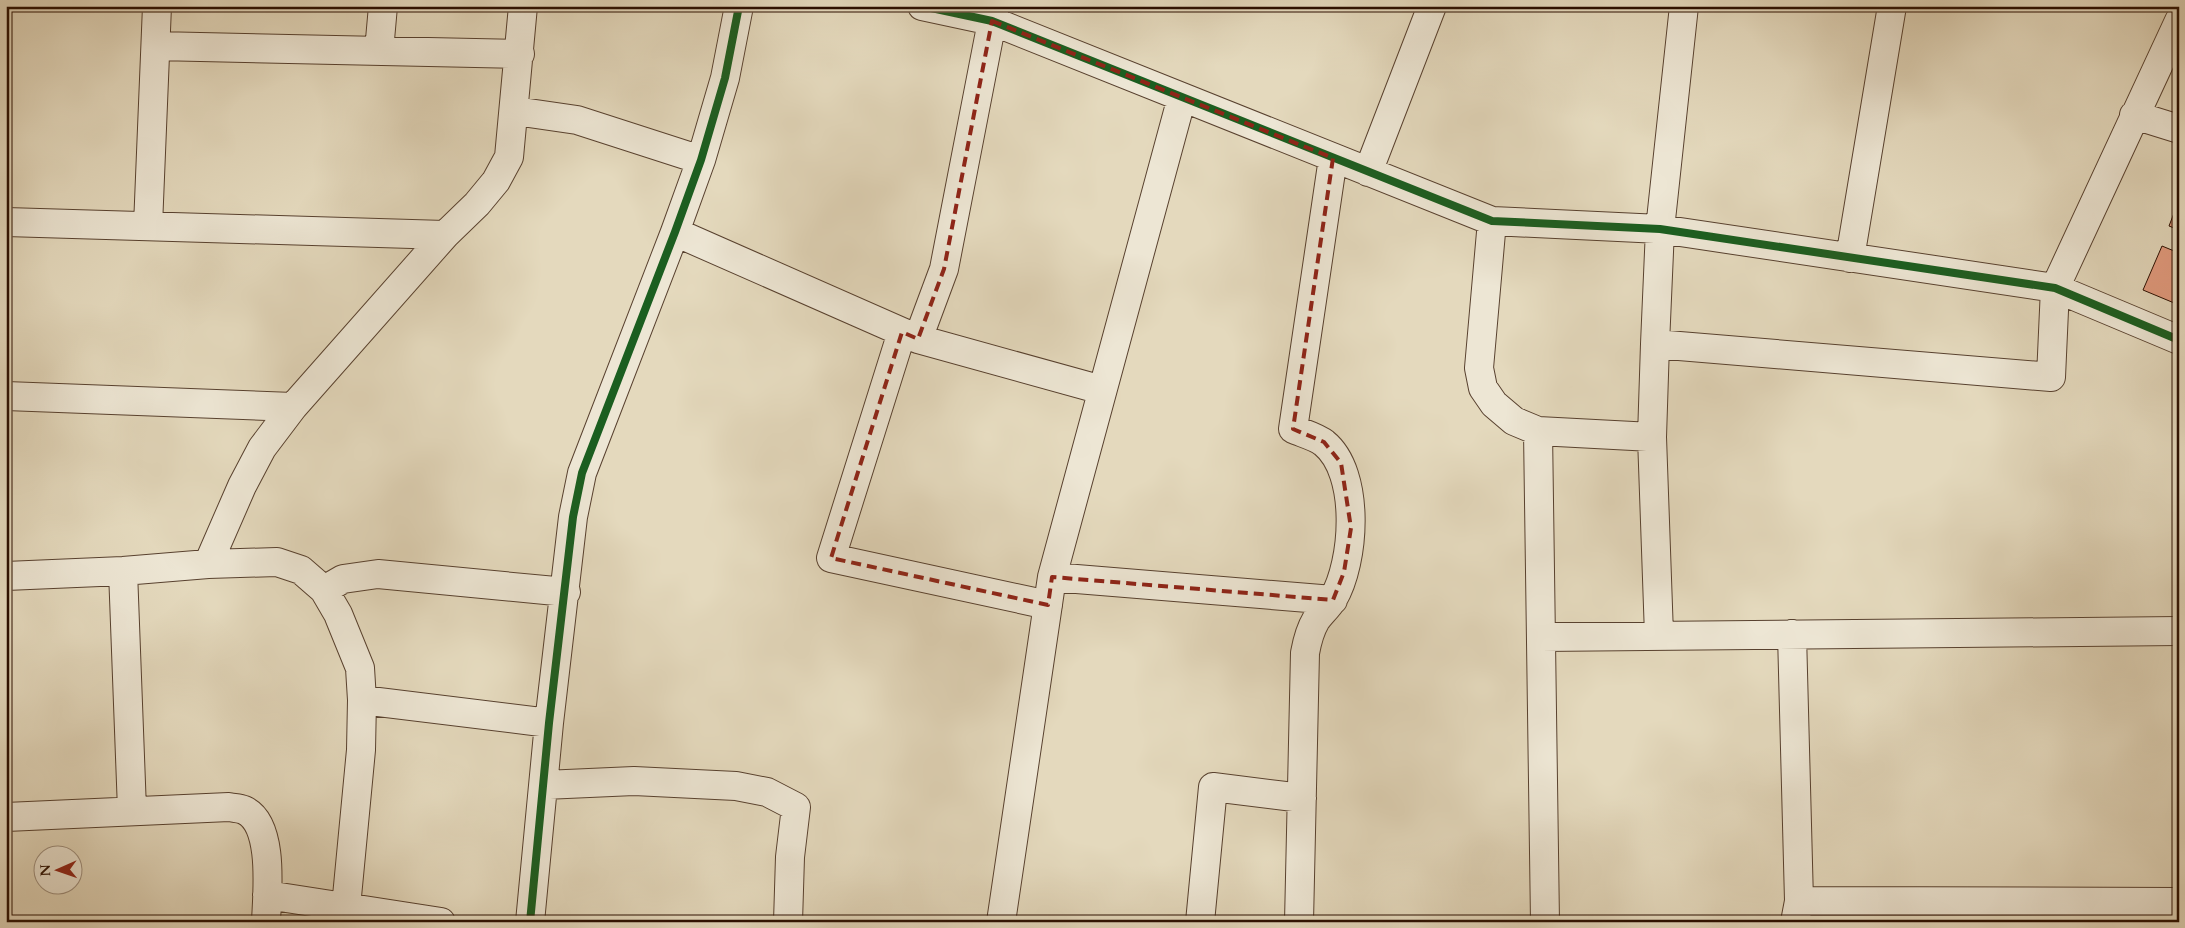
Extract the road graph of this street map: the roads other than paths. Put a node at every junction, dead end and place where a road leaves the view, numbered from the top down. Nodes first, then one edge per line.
1 (157, 6) edge
2 (383, 6) edge
3 (523, 6) edge
4 (739, 6) edge
5 (922, 6) edge
6 (1432, 6) edge
7 (1684, 6) edge
8 (1892, 6) edge
9 (993, 14) edge
10 (2179, 22) edge
11 (156, 46) junction
12 (379, 51) junction
13 (520, 54) junction
14 (1182, 97) junction
15 (515, 111) junction
16 (2134, 115) junction
17 (2179, 129) edge
18 (1333, 158) junction
19 (701, 160) junction
20 (1368, 172) junction
21 (1492, 221) junction
22 (6, 222) edge
23 (148, 226) junction
24 (1660, 229) junction
25 (675, 232) junction
26 (445, 235) junction
27 (1850, 258) junction
28 (2055, 288) junction
29 (910, 335) junction
30 (2179, 340) edge
31 (1655, 344) junction
32 (1102, 390) junction
33 (6, 396) edge
34 (293, 407) junction
35 (1538, 431) junction
36 (1652, 438) junction
37 (208, 564) junction
38 (124, 571) junction
39 (6, 576) edge
40 (1052, 577) junction
41 (324, 590) junction
42 (566, 592) junction
43 (1333, 600) junction
44 (1048, 605) junction
45 (2179, 631) edge
46 (1792, 634) junction
47 (1659, 635) junction
48 (1541, 637) junction
49 (362, 700) junction
50 (549, 723) junction
51 (544, 785) junction
52 (1302, 798) junction
53 (132, 810) junction
54 (6, 817) edge
55 (267, 895) junction
56 (2179, 902) edge
57 (346, 907) junction
58 (1797, 912) edge
59 (1947, 912) edge
60 (266, 922) edge
61 (441, 922) edge
62 (530, 922) edge
63 (788, 922) edge
64 (1001, 922) edge
65 (1200, 922) edge
66 (1299, 922) edge
67 (1546, 922) edge

1 - 11 street
2 - 12 street
3 - 13 street
4 - 19 street
5 - 9 street
6 - 20 street
7 - 24 street
8 - 27 street
9 - 14 street
9 - 29 street
10 - 16 street
11 - 12 street
11 - 23 street
12 - 13 street
13 - 15 street
14 - 18 street
14 - 32 street
15 - 19 street
15 - 26 street
16 - 17 street
16 - 28 street
18 - 20 street
18 - 43 street
19 - 25 street
20 - 21 street
21 - 24 street
21 - 35 street
22 - 23 street
23 - 26 street
24 - 27 street
24 - 31 street
25 - 29 street
25 - 42 street
26 - 34 street
27 - 28 street
28 - 30 street
28 - 31 street
29 - 32 street
29 - 44 street
31 - 36 street
32 - 40 street
33 - 34 street
34 - 37 street
35 - 36 street
35 - 48 street
36 - 47 street
37 - 38 street
37 - 41 street
38 - 39 street
38 - 53 street
40 - 43 street
40 - 44 street
41 - 42 street
41 - 49 street
42 - 50 street
43 - 52 street
44 - 64 street
45 - 46 street
46 - 47 street
46 - 58 street
47 - 48 street
48 - 67 street
49 - 50 street
49 - 57 street
50 - 51 street
51 - 62 street
51 - 63 street
52 - 65 street
52 - 66 street
53 - 54 street
53 - 55 street
55 - 57 street
55 - 60 street
56 - 59 street
57 - 61 street
58 - 59 street

